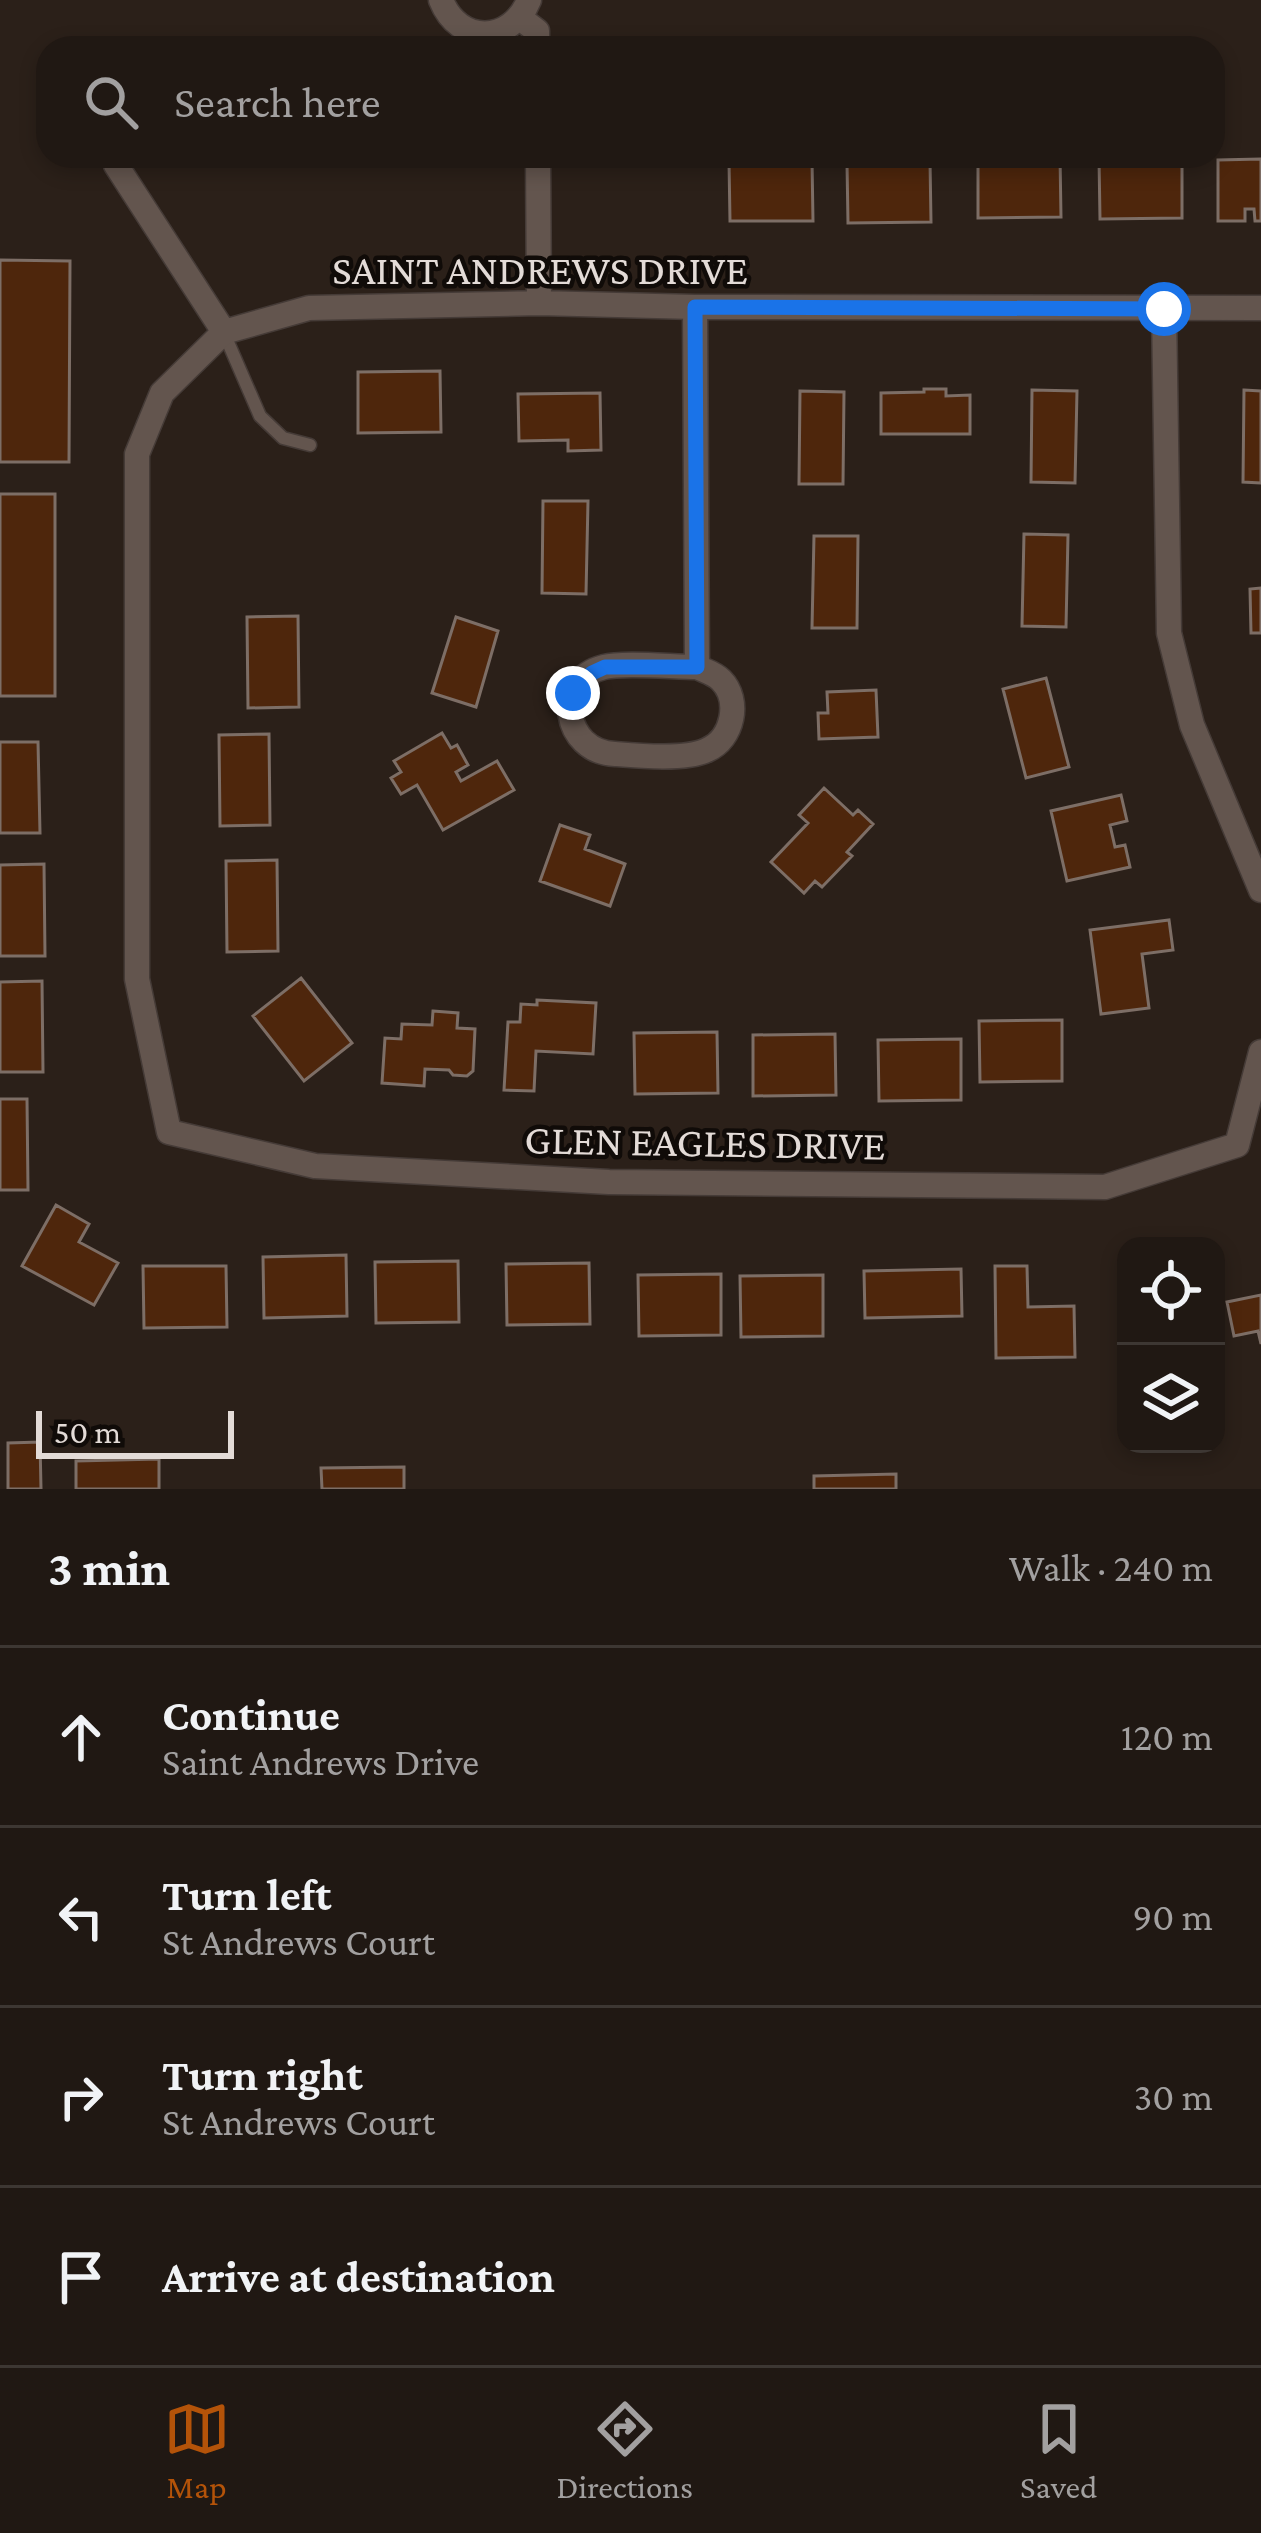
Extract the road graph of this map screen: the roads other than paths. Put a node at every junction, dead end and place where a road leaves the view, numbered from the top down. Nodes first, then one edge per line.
1 (441, 0) edge
2 (524, 9) edge
3 (537, 36) edge
4 (118, 168) edge
5 (538, 168) edge
6 (538, 303) junction
7 (695, 307) junction
8 (1261, 308) edge
9 (1164, 309) junction
10 (224, 332) junction
11 (310, 445) dead end
12 (697, 667) junction
13 (1261, 890) edge
14 (1261, 1052) edge
15 (169, 1132) joint

1 - 2 street
2 - 3 street
4 - 10 street
5 - 6 street
6 - 7 street, SAINT ANDREWS DRIVE
6 - 10 street, SAINT ANDREWS DRIVE
7 - 9 street, SAINT ANDREWS DRIVE
7 - 12 street
8 - 9 street, SAINT ANDREWS DRIVE
9 - 13 street
10 - 11 lane
10 - 15 street, SAINT ANDREWS DRIVE
12 - 12 street
14 - 15 street, GLEN EAGLES DRIVE

